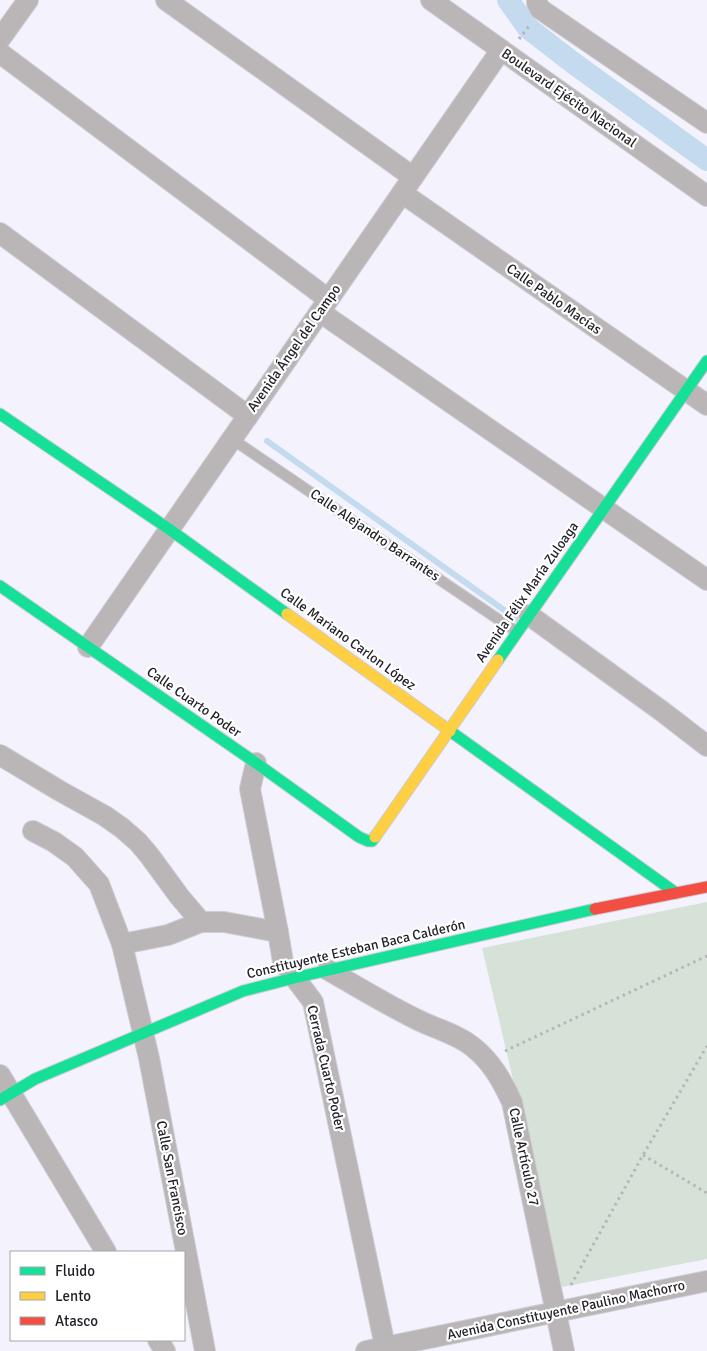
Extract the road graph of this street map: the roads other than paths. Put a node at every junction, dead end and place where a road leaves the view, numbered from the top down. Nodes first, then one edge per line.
1 (28, 0) edge
2 (166, 0) edge
3 (431, 0) edge
4 (536, 7) edge
5 (0, 39) edge
6 (509, 47) junction
7 (0, 53) edge
8 (707, 123) edge
9 (413, 177) junction
10 (402, 193) junction
11 (707, 196) edge
12 (0, 233) edge
13 (324, 306) junction
14 (707, 361) edge
15 (686, 391) junction
16 (707, 405) edge
17 (0, 414) edge
18 (248, 416) junction
19 (232, 438) junction
20 (604, 508) junction
21 (169, 529) junction
22 (707, 580) edge
23 (0, 586) edge
24 (529, 615) junction
25 (517, 632) junction
26 (88, 647) junction
27 (449, 729) junction
28 (707, 746) edge
29 (0, 755) edge
30 (256, 763) junction
31 (33, 831) dead end
32 (371, 841) joint
33 (707, 887) edge
34 (676, 893) junction
35 (201, 922) junction
36 (278, 932) junction
37 (122, 944) junction
38 (328, 970) junction
39 (294, 978) junction
40 (143, 1034) junction
41 (0, 1075) edge
42 (6, 1097) edge
43 (105, 1251) edge
44 (707, 1281) edge
45 (556, 1312) junction
46 (379, 1350) edge
47 (205, 1351) edge
48 (564, 1351) edge

1 - 5 street
2 - 9 street
3 - 6 street, Boulevard Ejécito Nacional
4 - 8 street
6 - 9 street, Avenida Ángel del Campo
6 - 11 street, Boulevard Ejécito Nacional
7 - 13 street
9 - 10 street, Avenida Ángel del Campo
10 - 13 street, Avenida Ángel del Campo
10 - 15 street, Calle Pablo Macías
12 - 18 street
13 - 18 street, Avenida Ángel del Campo
13 - 20 street
14 - 15 street, Avenida Félix María Zuloaga
15 - 16 street, Calle Pablo Macías
15 - 20 street, Avenida Félix María Zuloaga
17 - 21 street, Calle Mariano Carlon López
18 - 19 street, Avenida Ángel del Campo
19 - 21 street, Avenida Ángel del Campo
19 - 25 lane, Calle Alejandro Barrantes
20 - 22 street
20 - 24 street, Avenida Félix María Zuloaga
21 - 26 street, Avenida Ángel del Campo
21 - 27 street, Calle Mariano Carlon López
23 - 26 street, Calle Cuarto Poder
24 - 25 street, Avenida Félix María Zuloaga
24 - 28 street
25 - 27 street, Avenida Félix María Zuloaga
26 - 30 street, Calle Cuarto Poder
27 - 32 street, Avenida Félix María Zuloaga
27 - 34 street, Calle Mariano Carlon López
29 - 35 street
30 - 32 street, Calle Cuarto Poder
30 - 36 street, Cerrada Cuarto Poder
31 - 37 street, Calle San Francisco
33 - 34 street, Constituyente Esteban Baca Calderón
34 - 38 street, Constituyente Esteban Baca Calderón
35 - 36 street
35 - 37 street
36 - 39 street, Cerrada Cuarto Poder
37 - 40 street, Calle San Francisco
38 - 39 street, Constituyente Esteban Baca Calderón
38 - 45 street, Calle Artículo 27
39 - 40 street, Constituyente Esteban Baca Calderón
39 - 46 street, Cerrada Cuarto Poder
40 - 42 street, Constituyente Esteban Baca Calderón
40 - 47 street, Calle San Francisco
41 - 42 street
42 - 43 street
44 - 45 street, Avenida Constituyente Paulino Machorro
45 - 46 street, Avenida Constituyente Paulino Machorro
45 - 48 street, Calle Artículo 27

